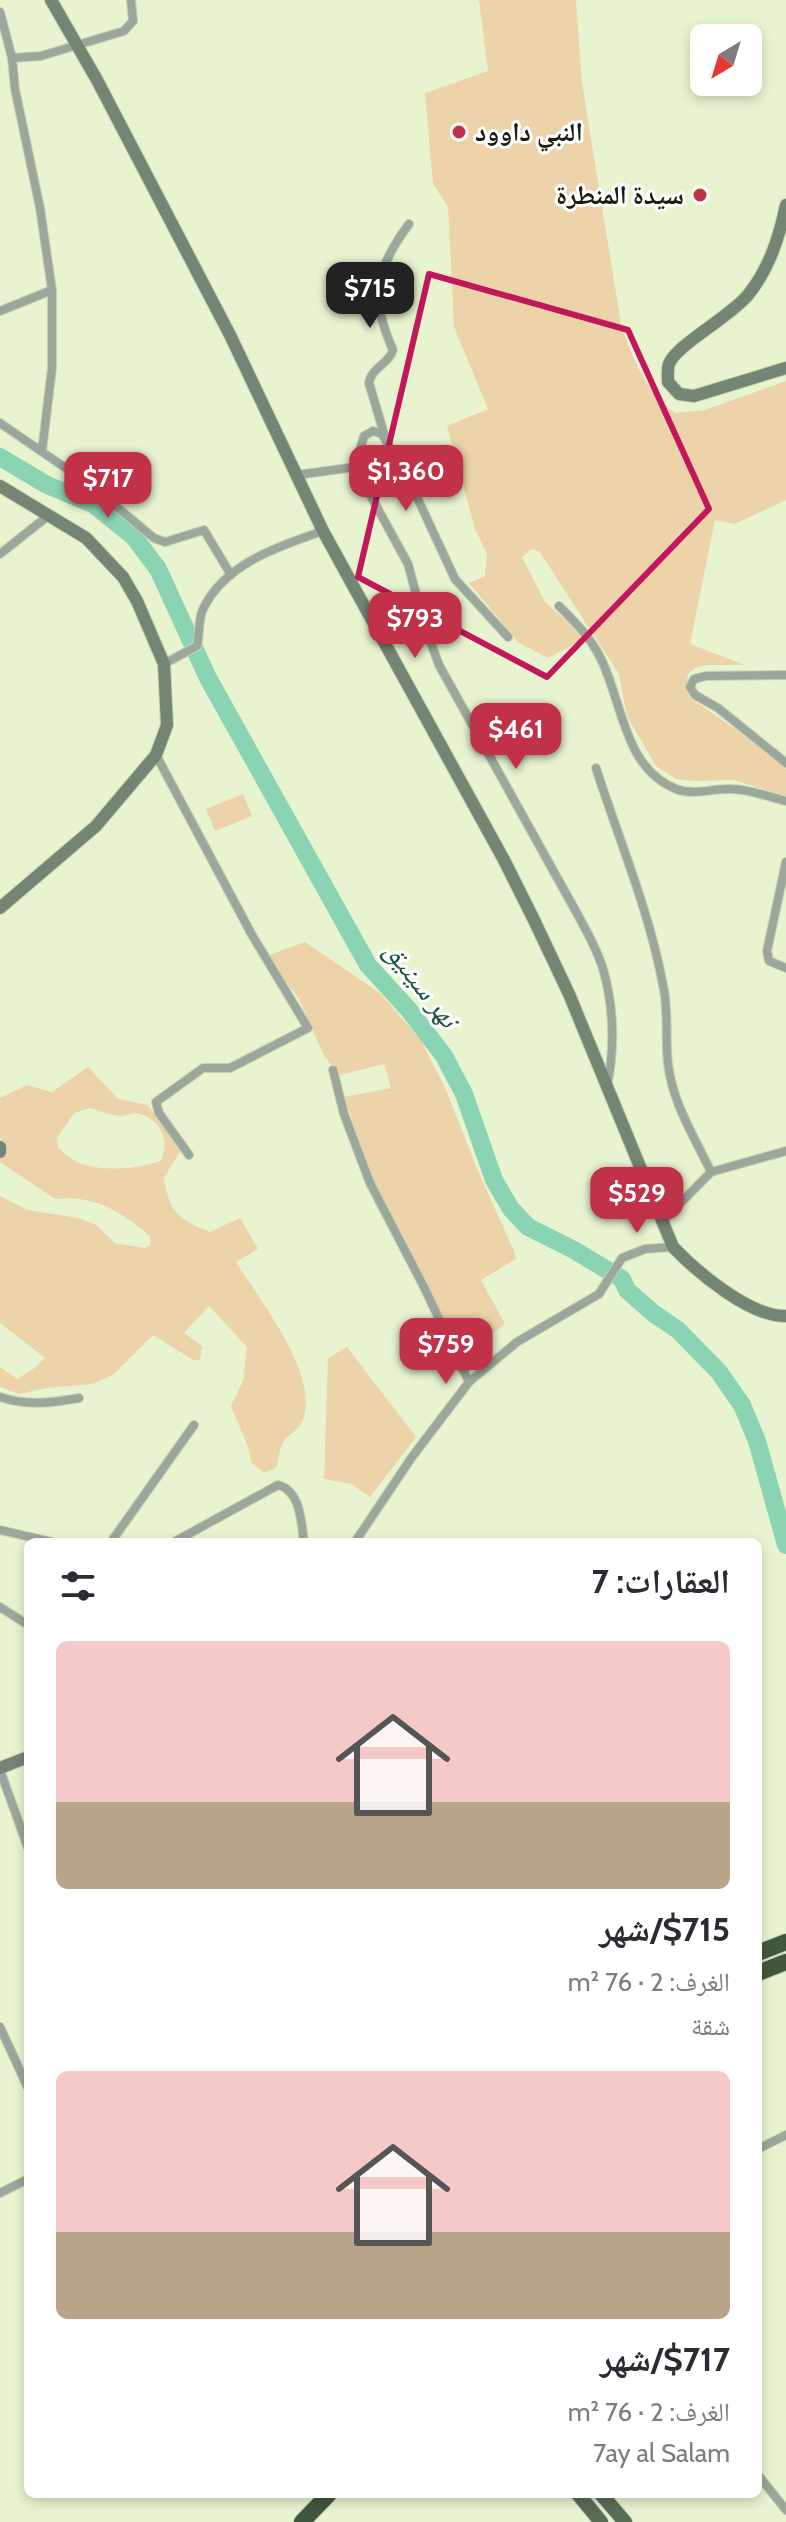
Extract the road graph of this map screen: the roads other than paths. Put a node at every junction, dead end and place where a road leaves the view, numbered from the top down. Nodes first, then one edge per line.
1 (51, 0) edge
2 (131, 0) edge
3 (0, 12) edge
4 (79, 46) junction
5 (12, 58) junction
6 (786, 205) edge
7 (409, 224) dead end
8 (52, 290) junction
9 (0, 311) edge
10 (786, 368) edge
11 (0, 423) edge
12 (386, 438) junction
13 (42, 451) junction
14 (355, 467) junction
15 (297, 475) junction
16 (0, 486) edge
17 (50, 514) junction
18 (323, 531) junction
19 (0, 554) edge
20 (231, 575) junction
21 (559, 606) dead end
22 (508, 637) dead end
23 (164, 664) junction
24 (786, 675) edge
25 (156, 755) junction
26 (786, 763) edge
27 (596, 768) dead end
28 (786, 801) edge
29 (786, 862) edge
30 (0, 908) edge
31 (786, 968) edge
32 (333, 1070) dead end
33 (606, 1087) junction
34 (786, 1151) edge
35 (189, 1155) dead end
36 (711, 1172) junction
37 (662, 1222) junction
38 (673, 1247) junction
39 (786, 1316) edge
40 (469, 1382) junction
41 (0, 1397) edge
42 (79, 1398) dead end
43 (194, 1425) dead end
44 (0, 1530) edge
45 (35, 1538) edge
46 (114, 1538) edge
47 (181, 1538) edge
48 (303, 1538) edge
49 (358, 1538) edge
50 (0, 1607) edge
51 (24, 1622) edge
52 (24, 1759) edge
53 (0, 1769) edge
54 (24, 1837) edge
55 (786, 1942) edge
56 (762, 1951) edge
57 (786, 1962) edge
58 (762, 1971) edge
59 (0, 2027) edge
60 (24, 2079) edge
61 (786, 2135) edge
62 (762, 2147) edge
63 (24, 2181) edge
64 (0, 2193) edge
65 (762, 2480) edge
66 (325, 2498) edge
67 (581, 2498) edge
68 (604, 2498) edge
69 (786, 2510) edge
70 (302, 2522) edge
71 (601, 2522) edge
72 (625, 2522) edge

1 - 4 street
2 - 4 street
3 - 5 street
4 - 5 street
4 - 15 street
5 - 8 street
6 - 10 street
7 - 12 street
8 - 9 street
8 - 13 street
11 - 13 street
12 - 14 street
12 - 22 street
13 - 20 street
14 - 15 street
14 - 33 street
15 - 18 street
16 - 17 street
17 - 19 street
17 - 23 street
18 - 20 street
18 - 33 street
20 - 23 street
21 - 28 street
23 - 25 street
24 - 26 street
25 - 30 street
25 - 35 street
27 - 36 street
29 - 31 street
32 - 40 street
33 - 37 street
34 - 36 street
36 - 37 street
37 - 38 street
38 - 39 street
38 - 40 street
40 - 49 street
41 - 42 street
43 - 46 street
44 - 45 street
47 - 48 street
50 - 51 street
52 - 53 street
53 - 54 street
55 - 56 highway
57 - 58 highway
59 - 60 street
61 - 62 street
63 - 64 street
65 - 69 street
66 - 70 highway
67 - 71 main road
68 - 72 main road

